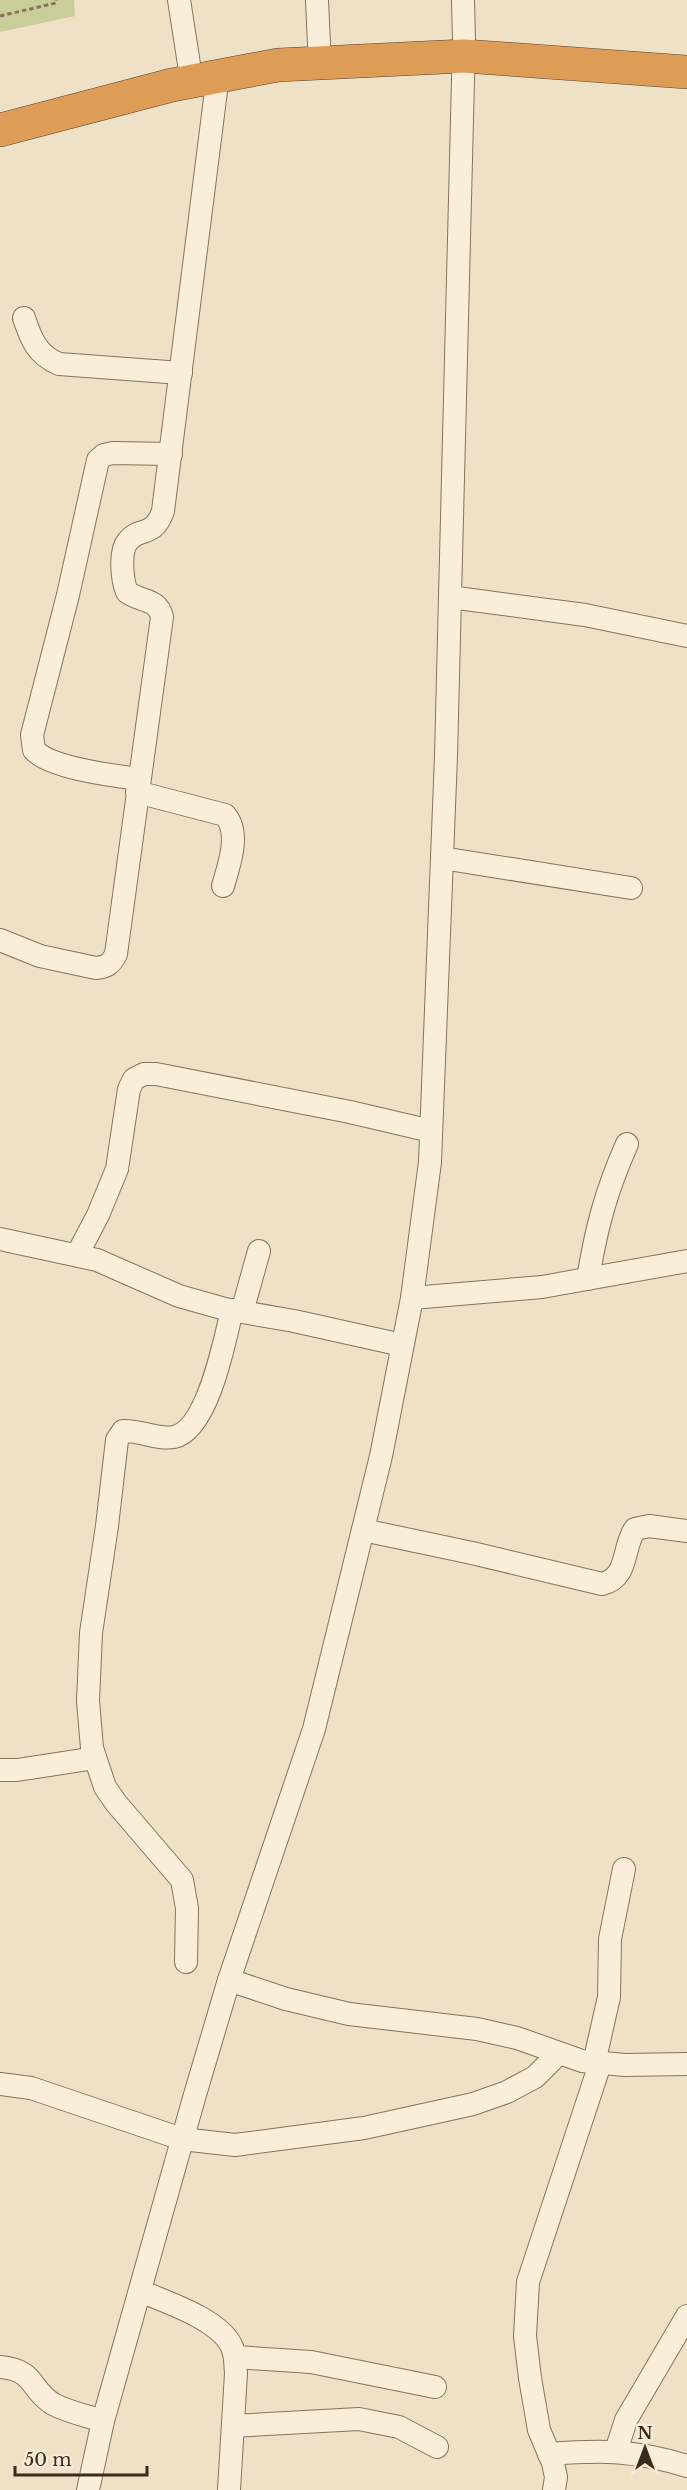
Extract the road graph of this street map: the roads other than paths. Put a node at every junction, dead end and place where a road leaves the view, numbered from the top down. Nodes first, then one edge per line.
1 (178, 0) edge
2 (317, 0) edge
3 (463, 0) edge
4 (319, 45) junction
5 (464, 48) junction
6 (687, 53) edge
7 (203, 69) junction
8 (687, 72) edge
9 (0, 111) edge
10 (0, 130) edge
11 (24, 318) dead end
12 (181, 373) junction
13 (171, 454) junction
14 (450, 597) junction
15 (687, 636) edge
16 (138, 785) junction
17 (442, 858) junction
18 (223, 886) dead end
19 (631, 888) dead end
20 (0, 940) edge
21 (431, 1131) junction
22 (627, 1144) dead end
23 (0, 1239) edge
24 (259, 1251) dead end
25 (77, 1255) junction
26 (687, 1261) edge
27 (588, 1279) junction
28 (412, 1298) junction
29 (237, 1311) junction
30 (402, 1345) junction
31 (363, 1530) junction
32 (687, 1531) edge
33 (95, 1758) junction
34 (0, 1770) edge
35 (624, 1869) dead end
36 (186, 1962) dead end
37 (230, 1980) junction
38 (558, 2054) junction
39 (597, 2064) junction
40 (687, 2064) edge
41 (0, 2084) edge
42 (182, 2139) junction
43 (140, 2291) junction
44 (687, 2316) edge
45 (235, 2357) junction
46 (0, 2367) edge
47 (435, 2386) dead end
48 (103, 2421) junction
49 (234, 2426) junction
50 (437, 2447) dead end
51 (616, 2451) junction
52 (549, 2454) junction
53 (687, 2466) edge
54 (88, 2490) edge
55 (229, 2490) edge
56 (554, 2490) edge

1 - 7 street
2 - 4 street
3 - 5 street
4 - 5 highway
4 - 7 highway
5 - 6 highway
5 - 7 highway
5 - 8 highway
5 - 14 street
7 - 9 highway
7 - 10 highway
7 - 12 street
11 - 12 street
12 - 13 street
13 - 16 street
13 - 16 street
14 - 15 street
14 - 17 street
16 - 18 street
16 - 20 street
17 - 19 street
17 - 21 street
21 - 25 street
21 - 28 street
22 - 27 street
23 - 25 street
24 - 29 street
25 - 29 street
26 - 27 street
27 - 28 street
28 - 30 street
29 - 30 street
29 - 33 street
30 - 31 street
31 - 32 street
31 - 37 street
33 - 34 street
33 - 36 street
35 - 39 street
37 - 38 street
37 - 42 street
38 - 39 street
38 - 42 street
39 - 40 street
39 - 52 street
41 - 42 street
42 - 43 street
43 - 45 street
43 - 48 street
44 - 51 street
45 - 47 street
45 - 49 street
46 - 48 street
48 - 54 street
49 - 50 street
49 - 55 street
51 - 52 street
51 - 53 street
52 - 56 street

